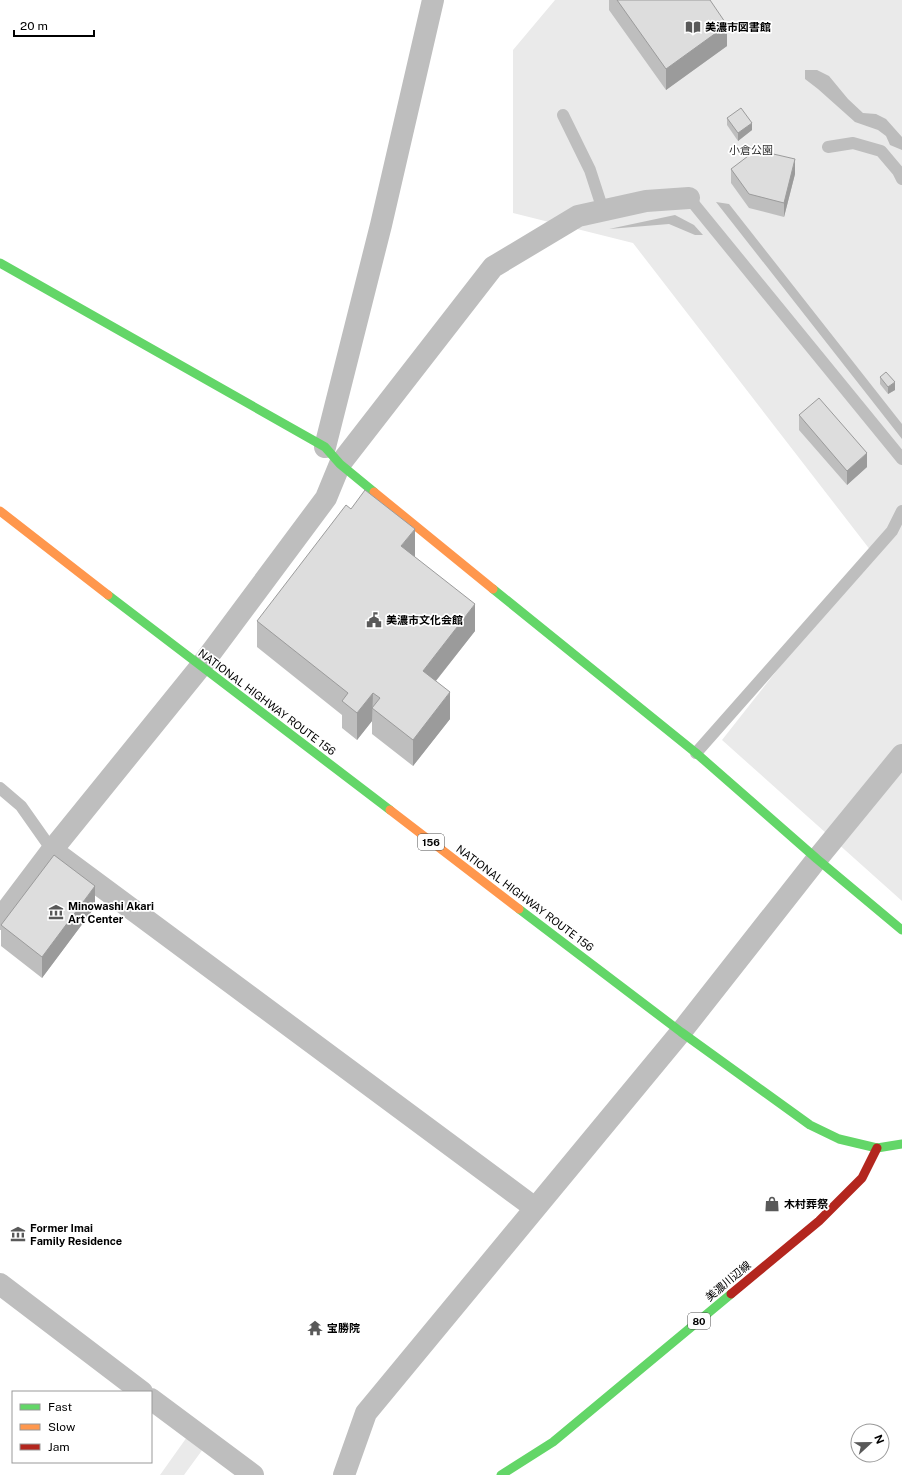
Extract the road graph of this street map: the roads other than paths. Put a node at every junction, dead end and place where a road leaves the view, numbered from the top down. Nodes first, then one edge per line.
1 (433, 0) edge
2 (563, 115) dead end
3 (828, 147) dead end
4 (902, 179) edge
5 (689, 198) joint
6 (602, 210) junction
7 (0, 263) edge
8 (325, 447) junction
9 (902, 459) edge
10 (340, 464) junction
11 (0, 510) edge
12 (902, 511) edge
13 (200, 666) junction
14 (696, 753) junction
15 (902, 755) edge
16 (0, 788) edge
17 (52, 850) junction
18 (817, 859) junction
19 (0, 918) edge
20 (902, 930) edge
21 (681, 1032) junction
22 (902, 1144) edge
23 (877, 1148) junction
24 (536, 1208) junction
25 (0, 1284) edge
26 (141, 1391) edge
27 (152, 1400) edge
28 (253, 1475) edge
29 (344, 1475) edge
30 (501, 1475) edge

1 - 8 street
2 - 6 lane
3 - 4 lane
5 - 6 street
5 - 9 lane
6 - 10 street
7 - 8 main road
8 - 10 main road
10 - 13 street
10 - 14 main road
11 - 13 main road, NATIONAL HIGHWAY ROUTE 156 / 156
12 - 14 lane
13 - 17 street
13 - 21 main road, NATIONAL HIGHWAY ROUTE 156 / 156
14 - 18 main road
15 - 18 street
16 - 17 lane
17 - 19 street
17 - 24 street
18 - 20 main road
18 - 21 street
21 - 23 main road, NATIONAL HIGHWAY ROUTE 156 / 156
21 - 24 street
22 - 23 main road, NATIONAL HIGHWAY ROUTE 156 / 156
23 - 30 main road, 美濃川辺線 / 80
24 - 29 street
25 - 26 street
27 - 28 street

